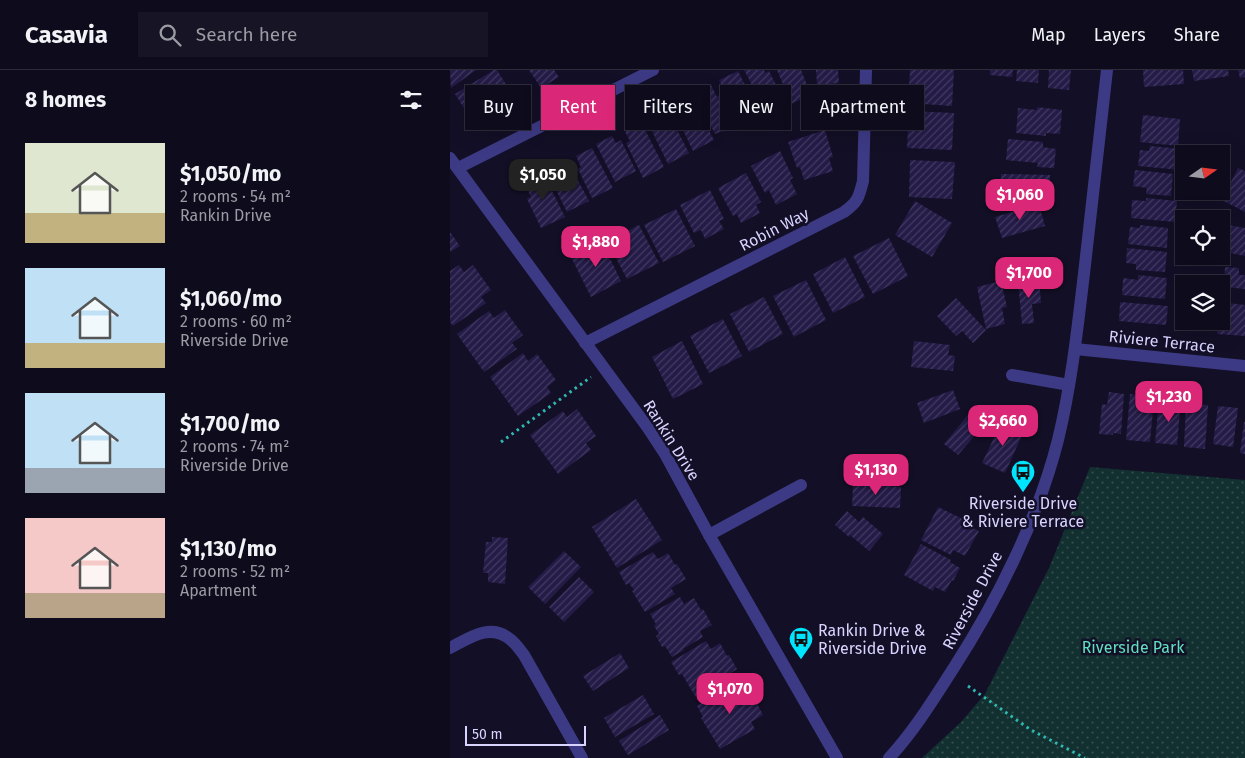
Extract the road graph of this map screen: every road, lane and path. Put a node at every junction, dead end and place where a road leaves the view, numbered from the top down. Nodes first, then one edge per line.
1 (653, 70) edge
2 (866, 70) edge
3 (1107, 70) edge
4 (454, 163) edge
5 (585, 343) junction
6 (1075, 349) junction
7 (1245, 366) edge
8 (1012, 375) dead end
9 (591, 377) dead end
10 (1069, 385) junction
11 (501, 442) dead end
12 (801, 485) dead end
13 (709, 535) junction
14 (450, 648) edge
15 (968, 686) dead end
16 (582, 758) edge
17 (837, 758) edge
18 (889, 758) edge
19 (1086, 758) edge

1 - 4 street
2 - 5 street, Robin Way
3 - 6 street, Riverside Drive
4 - 5 street, Rankin Drive
5 - 13 street, Rankin Drive
6 - 7 street, Riviere Terrace
6 - 10 street, Riverside Drive
8 - 10 street
9 - 11 path
10 - 18 street, Riverside Drive
12 - 13 street
13 - 17 street, Rankin Drive
14 - 16 street
15 - 19 path

